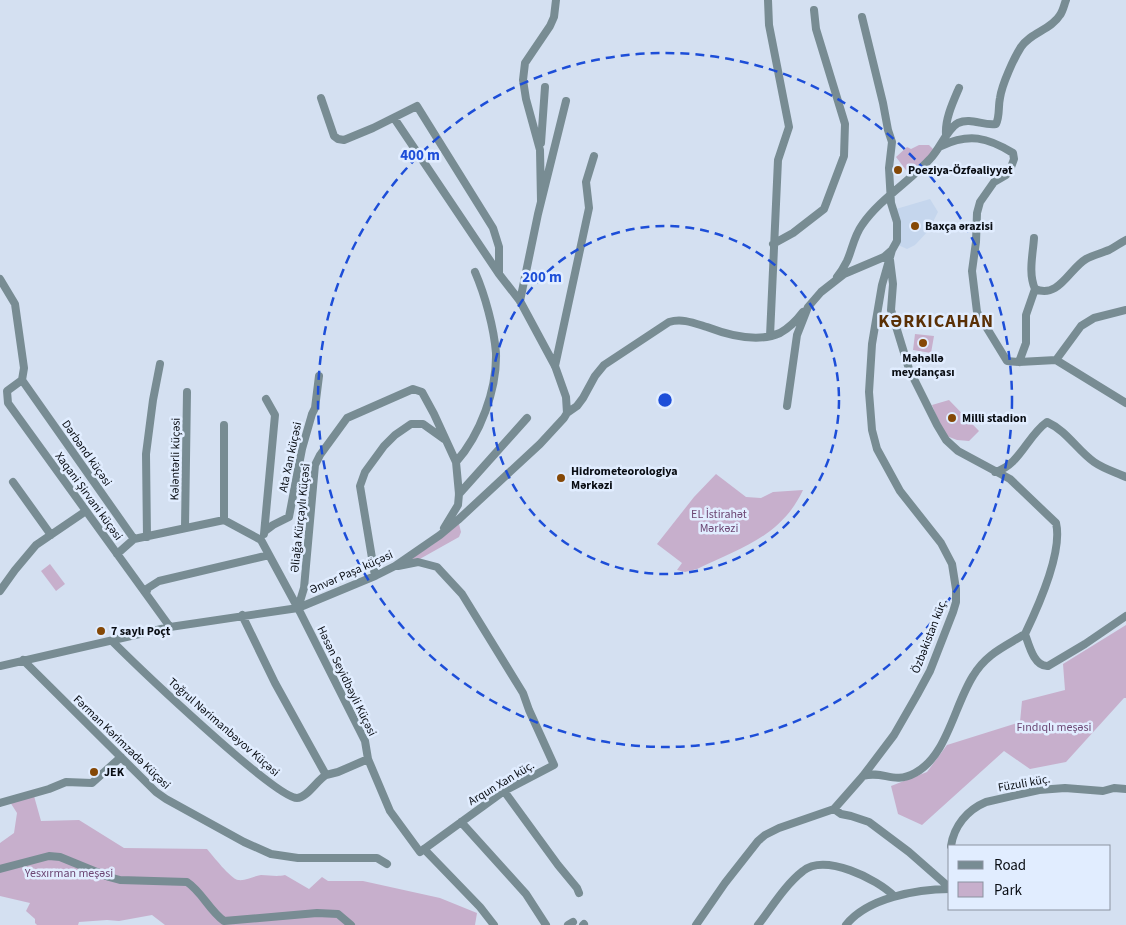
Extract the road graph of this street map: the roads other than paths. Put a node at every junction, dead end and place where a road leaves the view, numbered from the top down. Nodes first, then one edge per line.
1 (556, 0) edge
2 (768, 0) edge
3 (1066, 0) edge
4 (814, 10) dead end
5 (862, 17) dead end
6 (545, 87) dead end
7 (959, 88) dead end
8 (321, 98) dead end
9 (566, 102) dead end
10 (394, 118) junction
11 (946, 135) junction
12 (941, 146) junction
13 (540, 150) junction
14 (594, 156) dead end
15 (891, 194) junction
16 (541, 201) junction
17 (1034, 238) dead end
18 (1126, 240) edge
19 (773, 244) junction
20 (891, 254) junction
21 (475, 272) dead end
22 (499, 274) junction
23 (0, 279) edge
24 (835, 281) junction
25 (1035, 289) junction
26 (520, 301) junction
27 (808, 307) junction
28 (1126, 310) edge
29 (770, 336) junction
30 (1056, 360) junction
31 (1018, 362) junction
32 (160, 364) dead end
33 (555, 366) junction
34 (319, 376) dead end
35 (22, 380) junction
36 (187, 392) dead end
37 (266, 399) dead end
38 (1126, 403) edge
39 (787, 406) dead end
40 (567, 413) junction
41 (527, 418) dead end
42 (224, 425) dead end
43 (445, 440) junction
44 (456, 462) junction
45 (995, 472) junction
46 (1126, 476) edge
47 (13, 482) dead end
48 (459, 494) junction
49 (86, 511) junction
50 (224, 520) junction
51 (186, 527) junction
52 (265, 531) junction
53 (51, 535) junction
54 (440, 535) junction
55 (147, 537) junction
56 (134, 539) junction
57 (261, 540) junction
58 (117, 554) junction
59 (269, 555) junction
60 (395, 566) junction
61 (375, 576) junction
62 (0, 591) edge
63 (146, 593) junction
64 (298, 608) junction
65 (242, 615) junction
66 (1126, 616) edge
67 (170, 627) junction
68 (1025, 634) junction
69 (112, 641) junction
70 (23, 660) junction
71 (0, 666) edge
72 (121, 757) junction
73 (368, 759) junction
74 (326, 775) junction
75 (863, 776) junction
76 (1126, 789) edge
77 (504, 791) junction
78 (0, 803) edge
79 (834, 809) junction
80 (461, 822) junction
81 (951, 845) edge
82 (424, 849) junction
83 (387, 864) dead end
84 (0, 869) edge
85 (948, 887) edge
86 (948, 889) edge
87 (579, 893) dead end
88 (894, 896) junction
89 (351, 925) edge
90 (494, 925) edge
91 (546, 925) edge
92 (696, 925) edge
93 (758, 925) edge
94 (846, 925) edge

1 - 13 street
2 - 19 street
3 - 11 street
4 - 19 street
5 - 15 street, Özbəkistan küç.
6 - 13 street
7 - 11 street
8 - 10 street
9 - 16 street
10 - 22 street
10 - 22 street
11 - 12 street
12 - 15 street
12 - 31 street
13 - 16 street
14 - 33 street
15 - 20 street, Özbəkistan küç.
15 - 24 street
16 - 26 street
17 - 25 street
18 - 25 street
19 - 29 street
20 - 24 street
20 - 45 street
20 - 75 street, Özbəkistan küç.
21 - 44 street
22 - 26 street
23 - 35 street
24 - 27 street
25 - 31 street
26 - 33 street
27 - 29 street
27 - 39 street
28 - 30 street
29 - 40 street, Ənvər Paşa küçəsi
30 - 31 street
30 - 38 street
32 - 55 street
33 - 40 street
34 - 52 street, Ata Xan küçəsi
35 - 49 street, Xaqani Şirvani küçəsi
35 - 56 street, Dərbənd küçəsi
36 - 51 street, Kələntərli küçəsi
37 - 52 street
40 - 54 street, Ənvər Paşa küçəsi
41 - 48 street
42 - 50 street
43 - 44 street, Əliağa Kürçaylı Küçəsi
43 - 61 street
43 - 64 street, Əliağa Kürçaylı Küçəsi
44 - 48 street
45 - 46 street
45 - 68 street
47 - 53 street
48 - 54 street
49 - 53 street
49 - 58 street, Xaqani Şirvani küçəsi
50 - 51 street
50 - 57 street
51 - 55 street
52 - 57 street
53 - 62 street
54 - 60 street, Ənvər Paşa küçəsi
55 - 56 street
56 - 58 street
57 - 59 street, Həsən Seyidbəyli Küçəsi
58 - 63 street, Xaqani Şirvani küçəsi
59 - 63 street
59 - 64 street, Həsən Seyidbəyli Küçəsi
60 - 61 street, Ənvər Paşa küçəsi
60 - 77 street, Arqun Xan küç.
61 - 64 street, Ənvər Paşa küçəsi
63 - 67 street, Xaqani Şirvani küçəsi
64 - 65 street, Ənvər Paşa küçəsi
64 - 73 street, Həsən Seyidbəyli Küçəsi
65 - 67 street, Ənvər Paşa küçəsi
65 - 74 street
66 - 68 street
67 - 69 street, Ənvər Paşa küçəsi
68 - 75 street
69 - 70 street, Ənvər Paşa küçəsi
69 - 74 street, Toğrul Nərimanbəyov Küçəsi
70 - 71 street, Ənvər Paşa küçəsi
70 - 72 street, Fərman Kərimzadə Küçəsi
72 - 78 street
72 - 83 street, Fərman Kərimzadə Küçəsi
73 - 74 street, Toğrul Nərimanbəyov Küçəsi
73 - 82 street, Həsən Seyidbəyli Küçəsi
75 - 79 street, Özbəkistan küç.
76 - 81 street, Füzuli küç.
77 - 80 street, Arqun Xan küç.
77 - 87 street
79 - 85 street
79 - 92 street, Özbəkistan küç.
80 - 82 street
80 - 91 street
82 - 90 street
84 - 89 street
86 - 88 street
88 - 93 street
88 - 94 street

